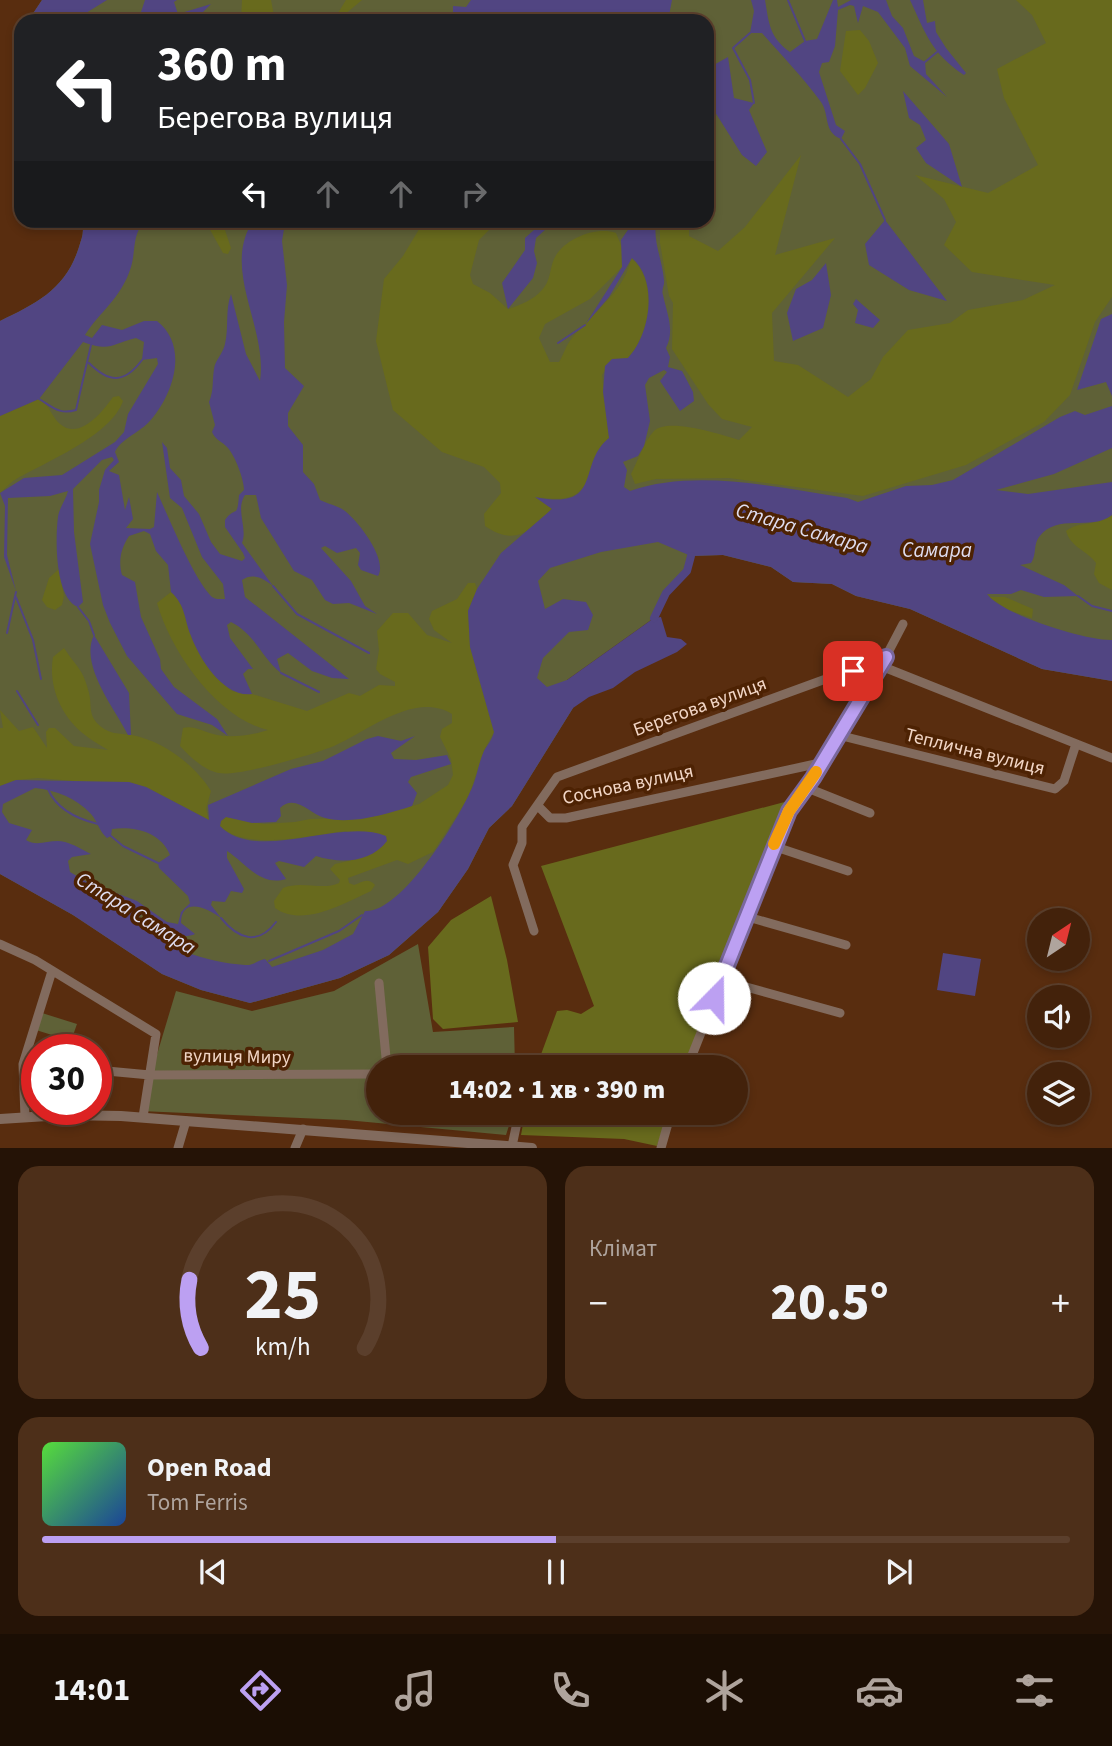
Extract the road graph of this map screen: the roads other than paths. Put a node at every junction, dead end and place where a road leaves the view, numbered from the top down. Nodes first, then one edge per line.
1 (903, 624) dead end
2 (883, 662) junction
3 (838, 736) junction
4 (1076, 744) junction
5 (1112, 758) edge
6 (820, 763) junction
7 (805, 787) junction
8 (538, 806) junction
9 (870, 813) dead end
10 (773, 846) junction
11 (848, 872) dead end
12 (748, 917) junction
13 (534, 931) dead end
14 (0, 944) edge
15 (846, 945) dead end
16 (52, 971) junction
17 (721, 980) junction
18 (379, 983) dead end
19 (840, 1013) dead end
20 (30, 1034) edge
21 (386, 1055) edge
22 (692, 1055) edge
23 (112, 1071) edge
24 (366, 1074) edge
25 (150, 1075) junction
26 (112, 1116) edge
27 (21, 1117) edge
28 (143, 1117) junction
29 (0, 1119) edge
30 (186, 1121) junction
31 (516, 1125) edge
32 (667, 1125) edge
33 (303, 1129) junction
34 (512, 1146) edge
35 (178, 1147) edge
36 (295, 1147) edge
37 (532, 1147) edge
38 (661, 1147) edge

1 - 2 street
2 - 3 street
2 - 4 street
2 - 8 street, Берегова вулиця
3 - 4 street, Теплична вулиця
3 - 6 street
4 - 5 street
6 - 7 street
6 - 8 street, Соснова вулиця
7 - 9 street
7 - 10 street
8 - 13 street, Соснова вулиця
10 - 11 street
10 - 12 street
12 - 15 street
12 - 17 street
14 - 16 street
16 - 20 street
16 - 25 street
17 - 19 street
17 - 22 street
18 - 21 street
23 - 25 street, вулиця Миру
24 - 25 street, вулиця Миру
25 - 28 street
26 - 28 street
27 - 29 street
28 - 30 street
30 - 33 street
30 - 35 street
31 - 34 street
32 - 38 street
33 - 34 street
33 - 36 street
34 - 37 street

